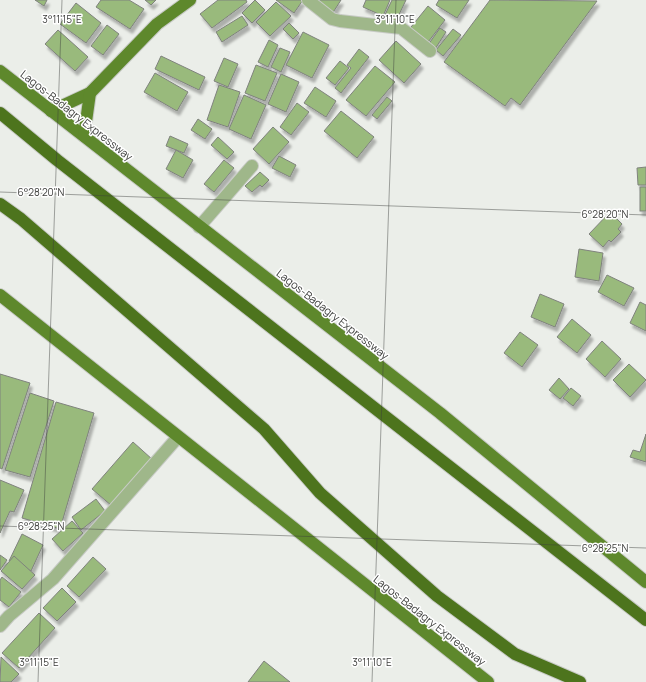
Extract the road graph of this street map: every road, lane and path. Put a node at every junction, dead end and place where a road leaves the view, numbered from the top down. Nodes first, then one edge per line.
1 (190, 0) edge
2 (308, 0) edge
3 (430, 52) dead end
4 (0, 70) edge
5 (90, 93) junction
6 (51, 110) junction
7 (0, 112) edge
8 (84, 136) junction
9 (252, 166) dead end
10 (0, 204) edge
11 (199, 227) junction
12 (0, 295) edge
13 (178, 437) junction
14 (646, 582) edge
15 (4, 613) edge
16 (646, 620) edge
17 (0, 626) edge
18 (488, 682) edge
19 (580, 682) edge

1 - 5 main road
2 - 3 street
4 - 6 main road, Lagos-Badagry Expressway
5 - 6 main road
5 - 8 main road
6 - 8 main road, Lagos-Badagry Expressway
7 - 16 highway
8 - 11 main road, Lagos-Badagry Expressway
9 - 11 street
10 - 19 highway
11 - 14 main road, Lagos-Badagry Expressway
12 - 13 main road, Lagos-Badagry Expressway
13 - 15 street
13 - 18 main road, Lagos-Badagry Expressway
15 - 17 street

